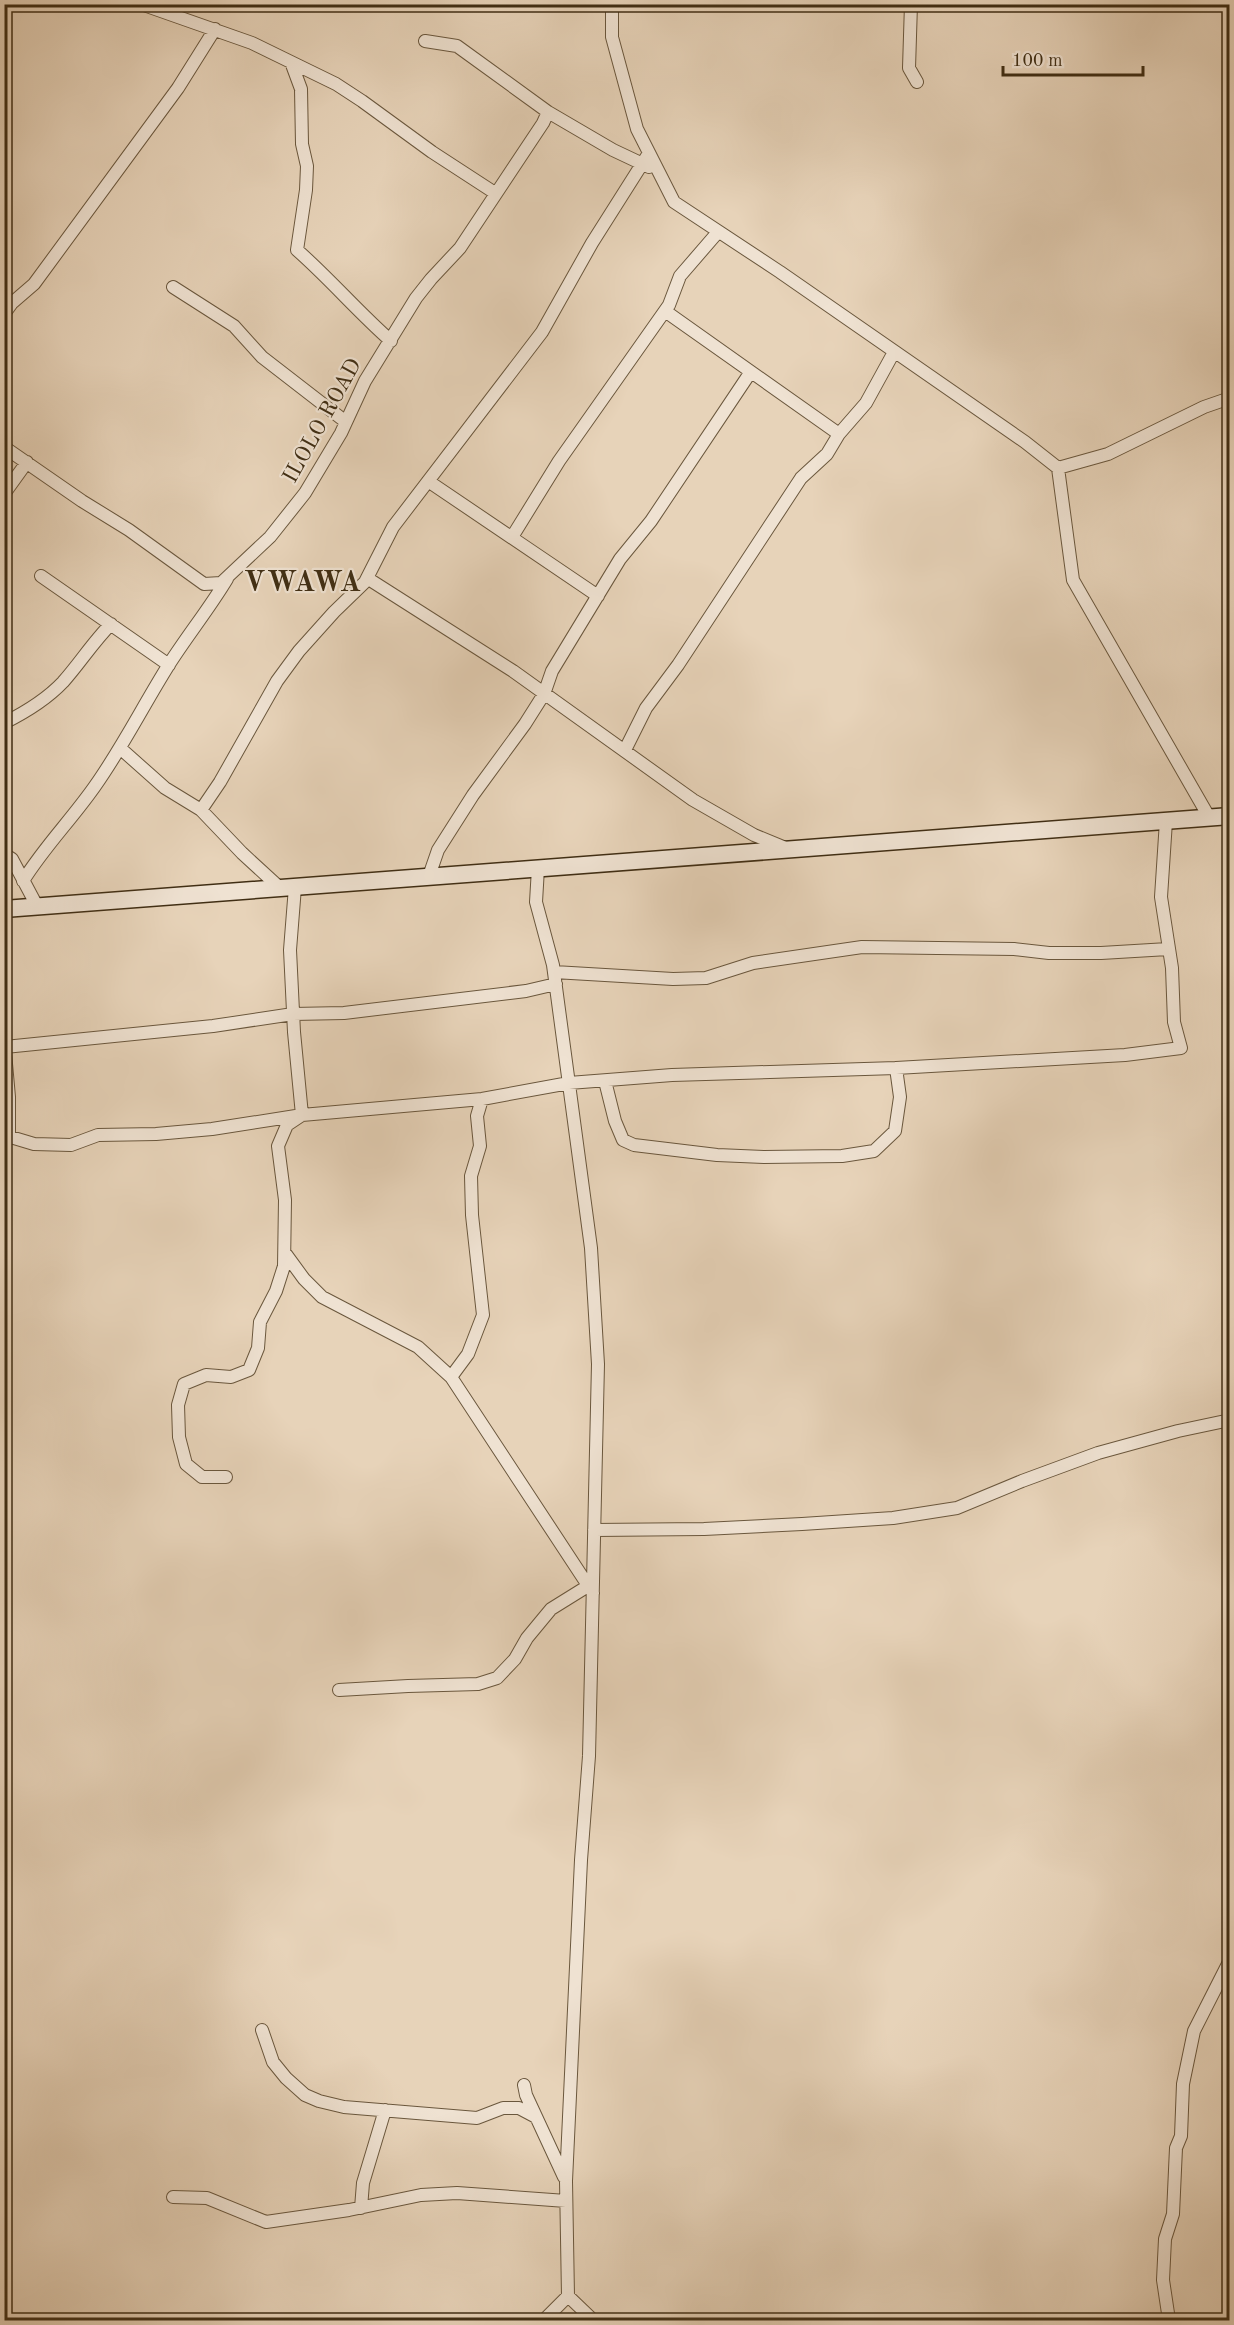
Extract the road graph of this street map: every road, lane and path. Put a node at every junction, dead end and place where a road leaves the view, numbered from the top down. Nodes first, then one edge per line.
1 (141, 4) edge
2 (612, 4) edge
3 (910, 4) edge
4 (215, 30) junction
5 (425, 40) dead end
6 (291, 62) junction
7 (917, 82) dead end
8 (548, 111) junction
9 (645, 158) junction
10 (495, 193) junction
11 (718, 232) junction
12 (173, 287) dead end
13 (665, 311) junction
14 (4, 314) edge
15 (391, 341) junction
16 (894, 352) junction
17 (750, 373) junction
18 (1230, 398) edge
19 (346, 422) junction
20 (839, 434) junction
21 (4, 447) edge
22 (27, 462) junction
23 (1058, 468) junction
24 (428, 481) junction
25 (4, 494) edge
26 (512, 537) junction
27 (41, 576) dead end
28 (230, 576) junction
29 (367, 578) junction
30 (598, 596) junction
31 (111, 624) junction
32 (169, 665) junction
33 (544, 694) junction
34 (4, 723) edge
35 (120, 748) junction
36 (624, 750) junction
37 (201, 810) junction
38 (1230, 816) edge
39 (1209, 817) junction
40 (1166, 821) junction
41 (789, 849) junction
42 (4, 854) edge
43 (538, 868) junction
44 (429, 876) junction
45 (23, 881) junction
46 (288, 887) junction
47 (37, 906) junction
48 (4, 909) edge
49 (1168, 949) junction
50 (555, 978) junction
51 (293, 1014) junction
52 (5, 1044) edge
53 (896, 1068) junction
54 (605, 1080) junction
55 (569, 1083) junction
56 (482, 1099) junction
57 (302, 1115) junction
58 (7, 1136) edge
59 (285, 1253) junction
60 (451, 1377) junction
61 (1230, 1420) edge
62 (226, 1477) dead end
63 (594, 1530) junction
64 (590, 1589) junction
65 (339, 1690) dead end
66 (1230, 1960) edge
67 (262, 2030) dead end
68 (524, 2085) dead end
69 (385, 2110) junction
70 (536, 2117) junction
71 (566, 2181) junction
72 (173, 2197) dead end
73 (566, 2201) junction
74 (361, 2208) junction
75 (568, 2296) junction
76 (544, 2320) edge
77 (593, 2320) edge
78 (1169, 2320) edge

1 - 4 street
2 - 9 street
3 - 7 street
4 - 6 street
4 - 14 street
5 - 8 street
6 - 10 street
6 - 15 street
8 - 9 street
8 - 10 street, ILOLO ROAD
9 - 11 street
9 - 24 street
10 - 15 street, ILOLO ROAD
11 - 13 street
11 - 16 street
12 - 19 street
13 - 17 street
13 - 26 street
15 - 19 street, ILOLO ROAD
16 - 20 street
16 - 23 street
17 - 20 street
17 - 30 street
18 - 23 street
19 - 28 street, ILOLO ROAD
20 - 36 street
21 - 22 street, ILOLO ROAD
22 - 25 street
22 - 28 street, ILOLO ROAD
23 - 39 street
24 - 26 street
24 - 29 street
26 - 30 street
27 - 31 street
28 - 32 street
29 - 33 street
29 - 37 street
30 - 33 street
31 - 32 street
31 - 34 street
32 - 35 street
33 - 36 street
33 - 44 street
35 - 37 street
35 - 45 street
36 - 41 street
37 - 46 street
38 - 39 street
39 - 40 street
40 - 41 street
40 - 49 street
41 - 43 street
42 - 45 street
43 - 44 street
43 - 50 street
44 - 46 street
45 - 47 street
46 - 47 street
46 - 51 street
47 - 48 street
49 - 50 street
49 - 53 street
50 - 51 street
50 - 55 street
51 - 52 street
51 - 57 street
52 - 58 street
53 - 54 street
53 - 54 street
54 - 55 street
55 - 56 street
55 - 63 street
56 - 57 street
56 - 60 street
57 - 58 street
57 - 59 street
59 - 60 street
59 - 62 street
60 - 64 street
61 - 63 street
63 - 64 street
64 - 65 street
64 - 71 street
66 - 78 street
67 - 69 street
68 - 70 street
69 - 70 street
69 - 74 street
70 - 71 street
71 - 73 street
72 - 74 street
73 - 74 street
73 - 75 street
75 - 76 street
75 - 77 street

